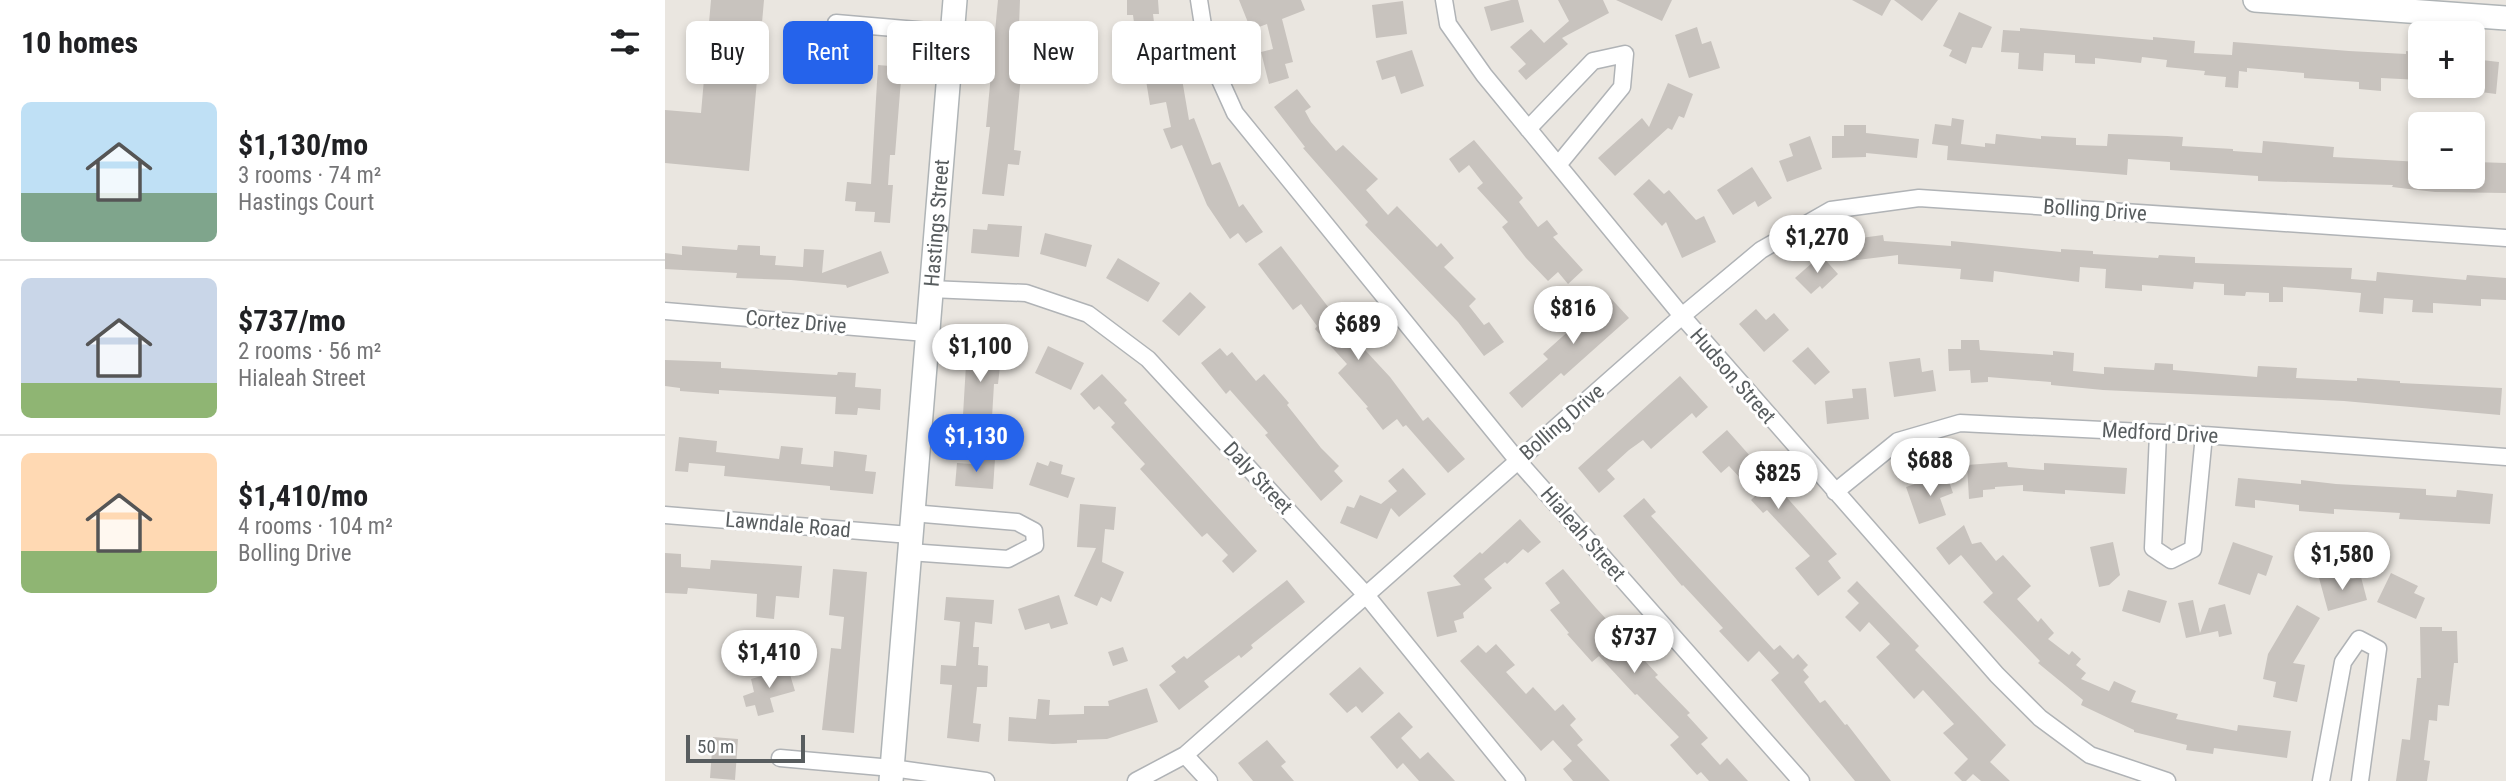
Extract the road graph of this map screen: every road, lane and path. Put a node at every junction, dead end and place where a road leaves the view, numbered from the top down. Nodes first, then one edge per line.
1 (955, 0) edge
2 (1199, 0) edge
3 (1444, 0) edge
4 (2255, 0) edge
5 (2506, 18) edge
6 (953, 21) edge
7 (948, 84) edge
8 (1528, 129) junction
9 (1558, 165) junction
10 (2506, 238) edge
11 (930, 289) junction
12 (665, 311) edge
13 (1682, 316) junction
14 (926, 333) junction
15 (2158, 434) junction
16 (2204, 435) junction
17 (2506, 457) edge
18 (1518, 461) junction
19 (1835, 492) junction
20 (665, 515) edge
21 (911, 533) junction
22 (1366, 595) junction
23 (1185, 755) junction
24 (780, 758) dead end
25 (892, 774) edge
26 (986, 781) edge
27 (1136, 781) edge
28 (1209, 781) edge
29 (1517, 781) edge
30 (1801, 781) edge
31 (2167, 781) edge
32 (2321, 781) edge
33 (2360, 781) edge

1 - 6 street, Hastings Street
2 - 18 street, Hialeah Street
3 - 8 street, Hudson Street
4 - 5 street
7 - 11 street, Hastings Street
8 - 9 street, Hudson Street
8 - 9 street
9 - 13 street, Hudson Street
10 - 13 street, Bolling Drive
11 - 14 street, Hastings Street
11 - 22 street, Daly Street
12 - 14 street, Cortez Drive
13 - 18 street, Bolling Drive
13 - 19 street, Hudson Street
14 - 21 street, Hastings Street
15 - 16 street, Medford Drive
15 - 16 street
15 - 19 street, Medford Drive
16 - 17 street, Medford Drive
18 - 22 street, Bolling Drive
18 - 30 street, Hialeah Street
19 - 31 street, Hudson Street
20 - 21 street, Lawndale Road
21 - 21 street
21 - 25 street, Hastings Street
22 - 23 street, Bolling Drive
22 - 29 street, Daly Street
23 - 27 street, Bolling Drive
23 - 28 street
24 - 25 street
25 - 26 street
32 - 33 street

